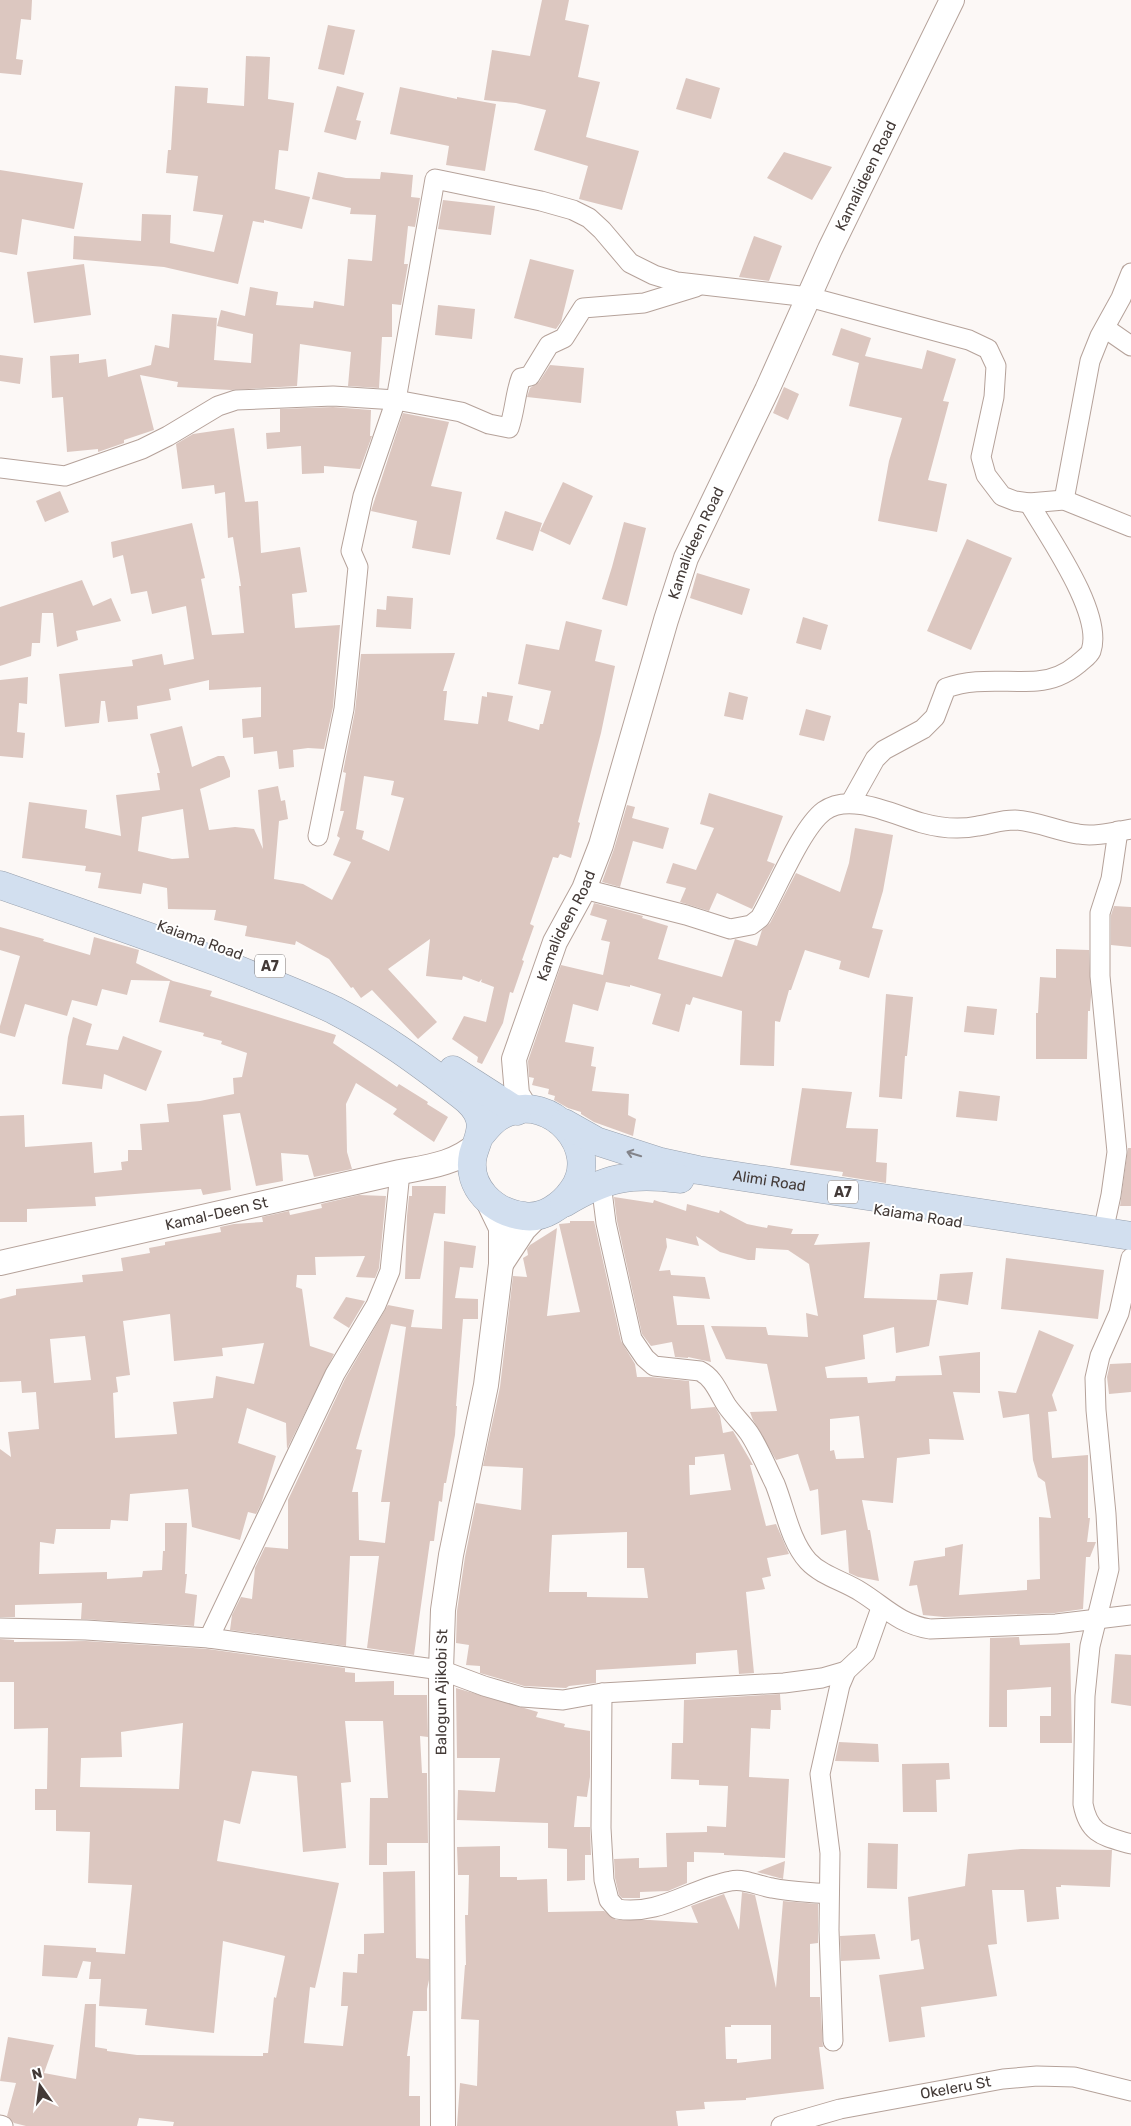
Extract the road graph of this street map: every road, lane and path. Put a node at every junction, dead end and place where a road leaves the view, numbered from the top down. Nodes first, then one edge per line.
1 (952, 0) edge
2 (1131, 273) edge
3 (703, 285) junction
4 (809, 297) junction
5 (1105, 328) junction
6 (1131, 346) edge
7 (396, 400) junction
8 (0, 468) edge
9 (1064, 500) junction
10 (1029, 503) junction
11 (1131, 527) edge
12 (851, 802) junction
13 (1124, 830) edge
14 (318, 836) dead end
15 (0, 870) edge
16 (0, 886) edge
17 (584, 889) junction
18 (521, 1110) junction
19 (563, 1122) junction
20 (478, 1140) junction
21 (433, 1166) junction
22 (400, 1172) junction
23 (601, 1183) junction
24 (482, 1191) junction
25 (550, 1209) junction
26 (1103, 1232) junction
27 (1131, 1236) edge
28 (1131, 1250) edge
29 (1131, 1258) edge
30 (0, 1263) edge
31 (501, 1264) junction
32 (881, 1608) junction
33 (1131, 1615) edge
34 (1095, 1620) junction
35 (0, 1628) edge
36 (209, 1638) junction
37 (441, 1670) junction
38 (846, 1671) junction
39 (602, 1693) junction
40 (1131, 1844) edge
41 (829, 1894) junction
42 (833, 2041) dead end
43 (1131, 2091) edge
44 (444, 2126) edge
45 (781, 2126) edge

1 - 4 street, Kamalideen Road
2 - 5 street
3 - 4 street
3 - 7 street
3 - 7 street
4 - 10 street
4 - 17 street, Kamalideen Road
5 - 6 street
5 - 9 street
7 - 8 street
7 - 14 street
9 - 10 street
9 - 11 street
10 - 12 street
12 - 13 street
12 - 17 street
13 - 26 street
15 - 18 highway, Kaiama Road / A7
16 - 20 highway, Kaiama Road / A7
17 - 18 street, Kamalideen Road
18 - 19 highway
18 - 20 highway
19 - 25 highway
26 -> 19 highway, Alimi Road / A7
20 - 21 street, Kamal-Deen St
20 - 24 highway
21 - 22 street, Kamal-Deen St
21 - 24 street
22 - 30 street, Kamal-Deen St
22 - 36 street
23 - 25 highway, Kaiama Road / A7
23 - 28 highway, Kaiama Road / A7
23 - 32 street
24 - 25 highway
24 - 31 street, Balogun Ajikobi St
25 - 31 street
26 - 27 highway, Alimi Road / A7
29 - 34 street
31 - 37 street, Balogun Ajikobi St
32 - 34 street
32 - 38 street
33 - 34 street
34 - 40 street
35 - 36 street
36 - 37 street
37 - 39 street
37 - 44 street, Balogun Ajikobi St
38 - 39 street
38 - 41 street
39 - 41 street
41 - 42 street
43 - 45 street, Okeleru St

